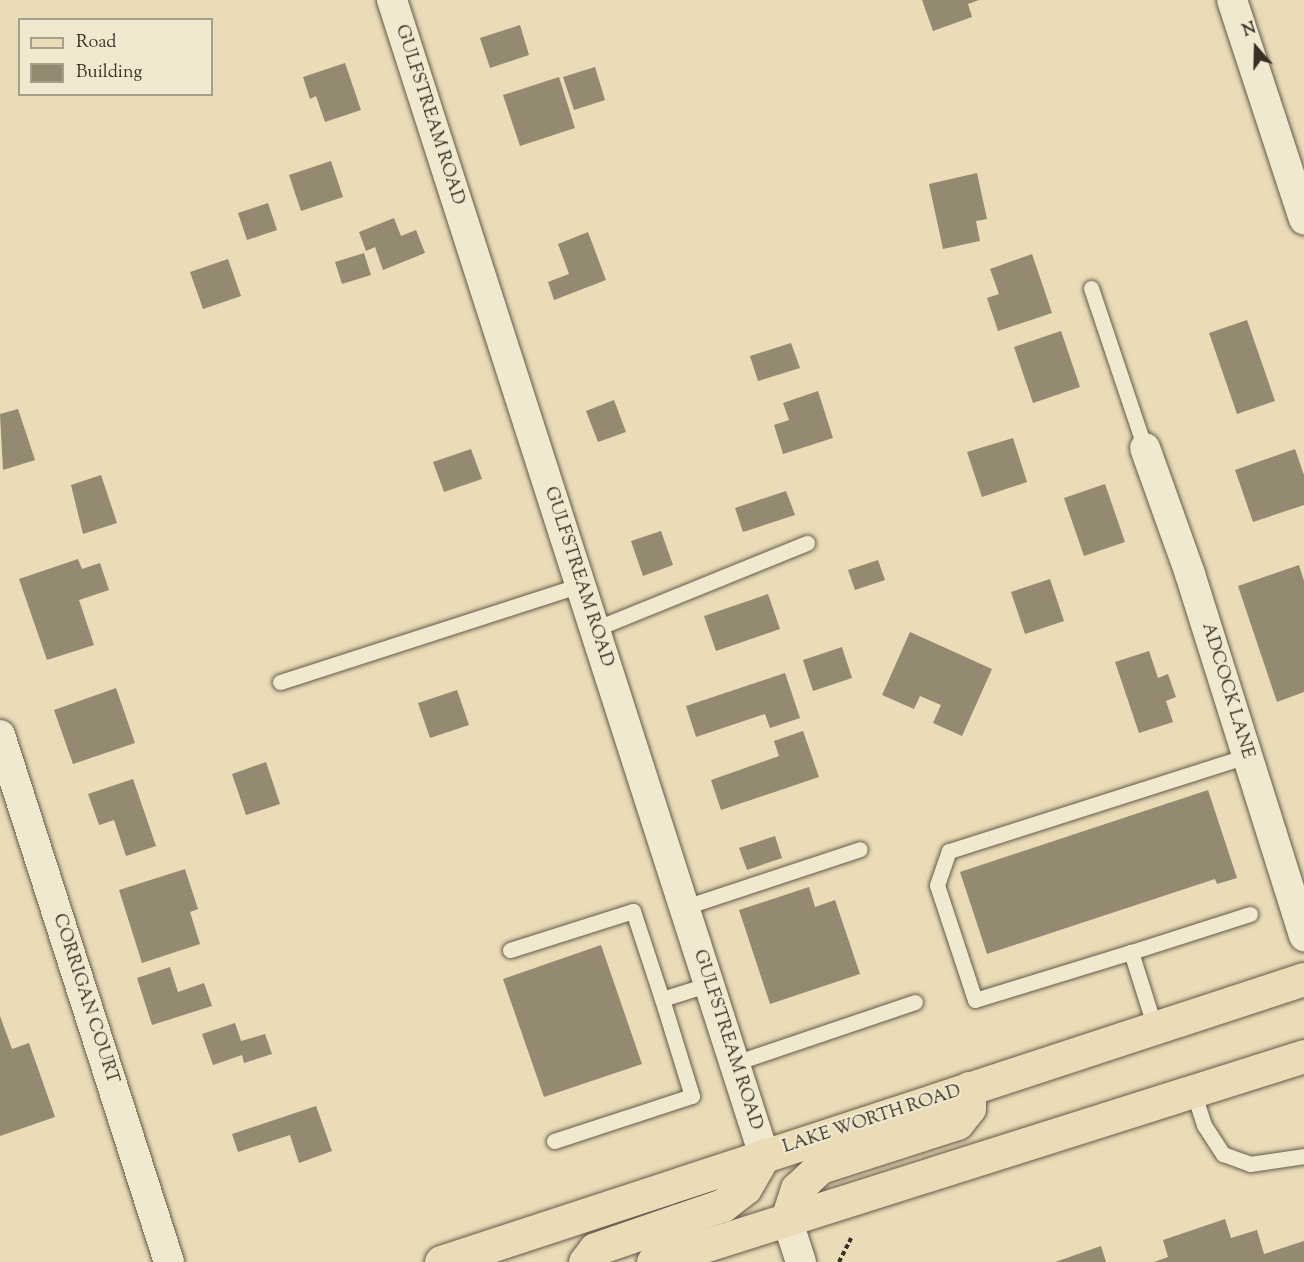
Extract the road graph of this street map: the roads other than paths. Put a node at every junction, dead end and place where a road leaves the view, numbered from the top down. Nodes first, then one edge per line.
1 (392, 0) edge
2 (1232, 0) edge
3 (1304, 219) edge
4 (1091, 288) dead end
5 (1145, 448) joint
6 (807, 543) dead end
7 (581, 585) junction
8 (595, 629) junction
9 (280, 682) dead end
10 (0, 735) edge
11 (1247, 756) junction
12 (860, 849) dead end
13 (685, 907) junction
14 (1250, 914) dead end
15 (1304, 936) edge
16 (510, 950) dead end
17 (1131, 952) junction
18 (1304, 979) edge
19 (710, 984) junction
20 (662, 999) junction
21 (915, 1002) dead end
22 (1155, 1028) junction
23 (1304, 1056) edge
24 (735, 1063) junction
25 (969, 1088) junction
26 (1194, 1091) junction
27 (554, 1141) dead end
28 (764, 1155) junction
29 (1304, 1156) edge
30 (788, 1220) junction
31 (169, 1262) edge
32 (441, 1262) edge
33 (585, 1262) edge
34 (653, 1262) edge
35 (801, 1262) edge

1 - 7 street, GULFSTREAM ROAD
2 - 3 street
4 - 5 lane
5 - 11 street, ADCOCK LANE
6 - 8 lane
7 - 8 street, GULFSTREAM ROAD
7 - 9 lane
8 - 13 street, GULFSTREAM ROAD
10 - 31 street, CORRIGAN COURT
11 - 15 street, ADCOCK LANE
11 - 17 lane
12 - 13 lane
13 - 19 street, GULFSTREAM ROAD
14 - 17 lane
16 - 20 lane
17 - 22 lane
18 - 22 main road, LAKE WORTH ROAD
19 - 20 lane
19 - 24 street, GULFSTREAM ROAD
20 - 27 lane
21 - 24 lane
22 - 25 main road, LAKE WORTH ROAD
23 - 26 main road
24 - 28 street, GULFSTREAM ROAD
25 - 28 main road, LAKE WORTH ROAD
25 - 30 main road
26 - 29 lane
26 - 30 main road
28 - 32 main road, LAKE WORTH ROAD
28 - 33 main road
30 - 34 main road
30 - 35 street

